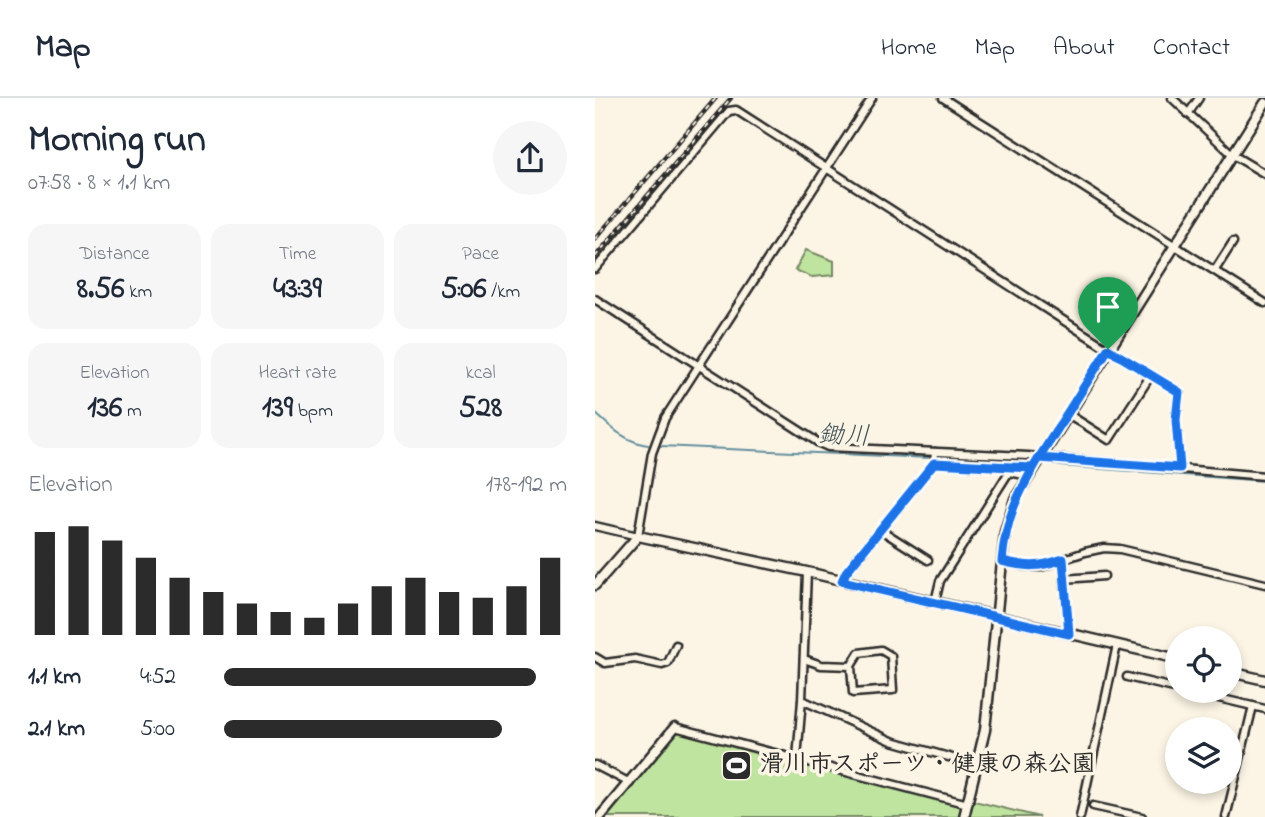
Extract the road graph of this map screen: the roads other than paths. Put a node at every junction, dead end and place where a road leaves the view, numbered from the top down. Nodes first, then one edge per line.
1 (872, 98) edge
2 (943, 98) edge
3 (1172, 98) edge
4 (1199, 98) edge
5 (1265, 103) edge
6 (1188, 114) junction
7 (1262, 114) edge
8 (1233, 155) junction
9 (826, 168) junction
10 (1265, 173) edge
11 (1233, 242) dead end
12 (1175, 244) junction
13 (595, 269) edge
14 (1215, 270) junction
15 (595, 299) edge
16 (1265, 303) edge
17 (1108, 349) junction
18 (699, 365) junction
19 (1151, 375) junction
20 (1068, 414) junction
21 (935, 458) junction
22 (1039, 458) junction
23 (1180, 468) junction
24 (1031, 472) junction
25 (1265, 476) edge
26 (595, 526) edge
27 (881, 530) junction
28 (638, 536) junction
29 (1063, 559) junction
30 (928, 560) dead end
31 (1002, 561) junction
32 (807, 572) junction
33 (1104, 576) dead end
34 (1064, 579) junction
35 (842, 581) junction
36 (1265, 584) edge
37 (595, 585) edge
38 (935, 602) junction
39 (997, 617) junction
40 (1069, 634) junction
41 (1117, 645) junction
42 (676, 646) dead end
43 (1165, 656) edge
44 (595, 657) edge
45 (804, 659) junction
46 (851, 666) junction
47 (1242, 675) edge
48 (1127, 677) dead end
49 (1265, 680) edge
50 (1165, 686) edge
51 (802, 700) junction
52 (1240, 703) edge
53 (1253, 706) junction
54 (1265, 709) edge
55 (675, 727) joint
56 (797, 758) junction
57 (595, 765) edge
58 (977, 765) junction
59 (630, 783) junction
60 (968, 804) junction
61 (1093, 806) dead end
62 (600, 817) edge
63 (964, 817) edge
64 (1080, 817) edge
65 (1142, 817) edge
66 (1226, 817) edge

1 - 9 street
2 - 12 street
3 - 6 street
4 - 6 street
5 - 7 street
6 - 8 street
7 - 8 street
8 - 10 street
8 - 12 street
9 - 13 street
9 - 17 street
9 - 18 street
11 - 14 street
12 - 14 street
12 - 17 street
14 - 16 street
15 - 18 street
17 - 19 street
17 - 20 street
18 - 21 street
18 - 28 street
19 - 20 street
19 - 23 street
20 - 22 street
21 - 22 street
21 - 24 street
21 - 27 street
22 - 23 street
22 - 24 street
23 - 25 street
24 - 31 street
24 - 38 street
26 - 28 street
27 - 30 street
27 - 35 street
28 - 32 street
28 - 37 street
29 - 31 street
29 - 34 street
29 - 36 street
31 - 39 street
32 - 35 street
32 - 45 street
33 - 34 street
34 - 40 street
35 - 38 street
38 - 39 street
39 - 40 street
39 - 58 street
40 - 41 street
41 - 43 street
41 - 64 street
42 - 44 street
45 - 46 street
45 - 51 street
46 - 46 street
47 - 49 street
48 - 50 street
51 - 56 street
51 - 58 street
52 - 53 street
53 - 54 street
53 - 66 street
55 - 56 street
55 - 59 street
56 - 60 street
57 - 59 street
58 - 60 street
59 - 62 street
60 - 63 street
61 - 65 street

